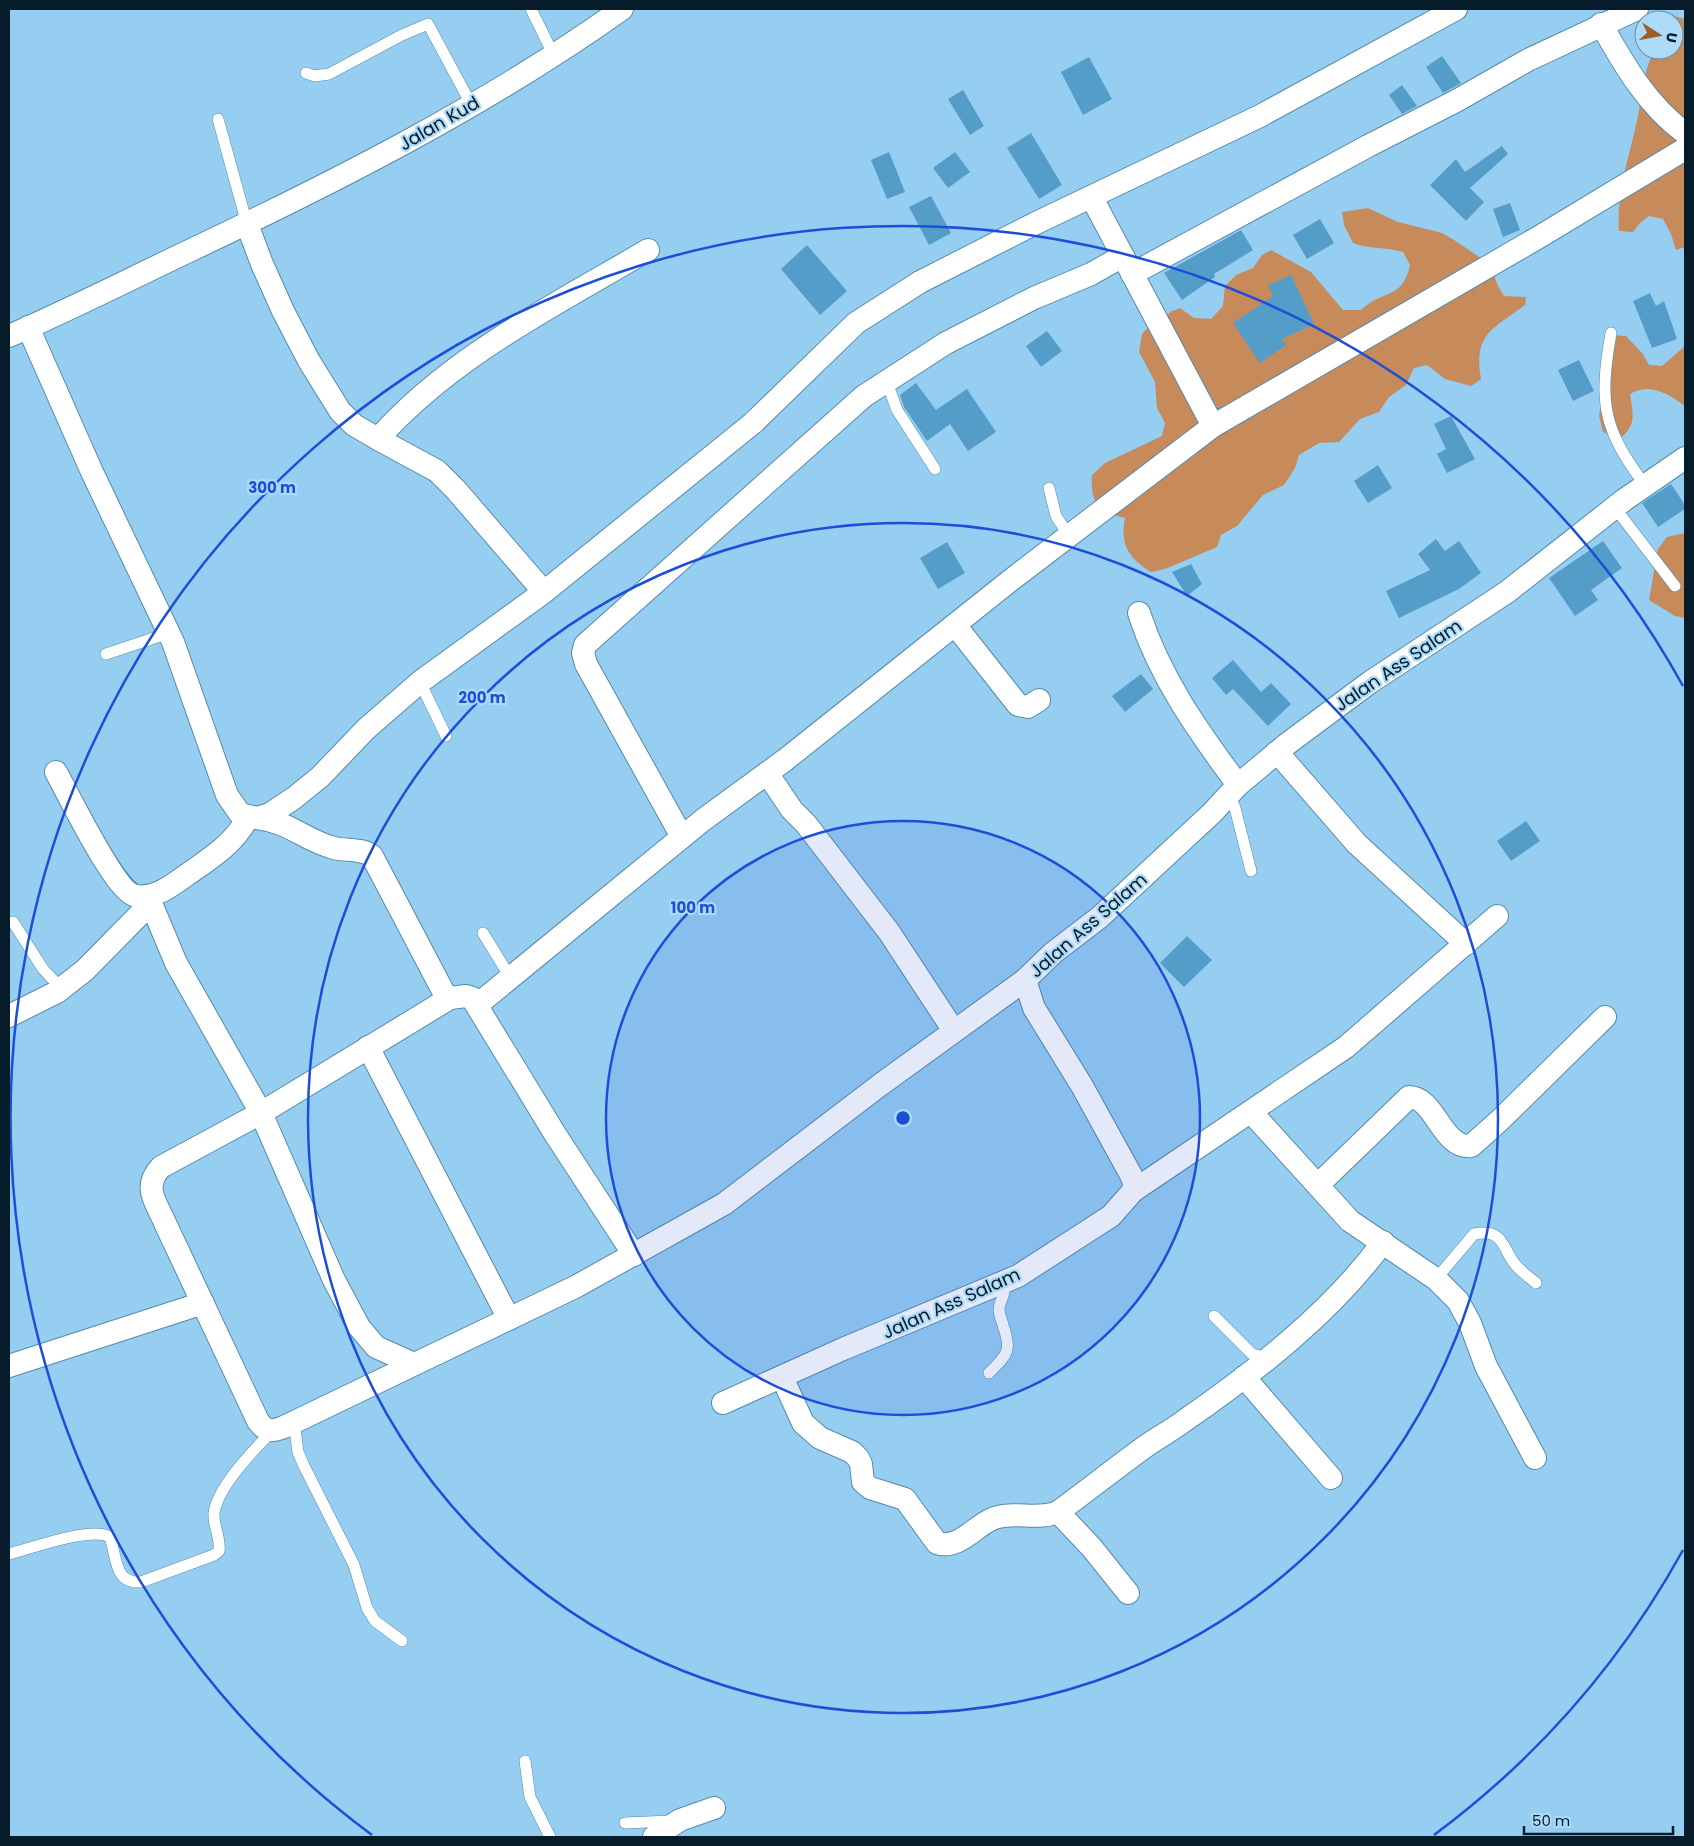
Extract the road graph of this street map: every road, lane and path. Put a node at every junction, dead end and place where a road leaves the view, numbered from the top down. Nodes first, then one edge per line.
1 (531, 9) edge
2 (622, 9) edge
3 (1456, 9) edge
4 (1637, 9) edge
5 (1601, 24) junction
6 (554, 56) junction
7 (306, 73) dead end
8 (472, 104) junction
9 (218, 118) dead end
10 (1685, 133) edge
11 (1685, 149) edge
12 (1092, 198) junction
13 (247, 224) junction
14 (648, 250) dead end
15 (1127, 265) junction
16 (18, 332) edge
17 (1611, 333) dead end
18 (886, 380) junction
19 (1214, 426) junction
20 (378, 439) junction
21 (1685, 458) edge
22 (935, 469) dead end
23 (1645, 485) junction
24 (1049, 488) dead end
25 (1614, 508) junction
26 (1069, 536) junction
27 (1676, 586) dead end
28 (544, 592) junction
29 (1139, 613) dead end
30 (955, 625) junction
31 (169, 633) junction
32 (106, 654) dead end
33 (420, 682) junction
34 (1039, 700) dead end
35 (446, 736) dead end
36 (1277, 752) junction
37 (56, 772) dead end
38 (767, 773) junction
39 (1233, 790) junction
40 (252, 817) junction
41 (682, 837) junction
42 (1251, 871) dead end
43 (149, 900) junction
44 (1497, 916) dead end
45 (13, 922) dead end
46 (484, 933) dead end
47 (1466, 944) junction
48 (510, 977) junction
49 (1025, 980) junction
50 (62, 989) junction
51 (450, 998) junction
52 (477, 1005) junction
53 (9, 1016) edge
54 (1605, 1016) dead end
55 (954, 1031) junction
56 (368, 1048) junction
57 (261, 1112) junction
58 (1251, 1112) junction
59 (1319, 1184) junction
60 (1133, 1192) junction
61 (1384, 1242) junction
62 (634, 1255) junction
63 (1436, 1279) junction
64 (1003, 1283) junction
65 (1536, 1283) dead end
66 (203, 1303) junction
67 (1214, 1316) dead end
68 (509, 1319) junction
69 (1268, 1358) junction
70 (414, 1364) junction
71 (9, 1366) edge
72 (989, 1373) dead end
73 (782, 1377) junction
74 (1244, 1377) junction
75 (723, 1403) dead end
76 (294, 1422) junction
77 (272, 1431) junction
78 (1535, 1458) dead end
79 (1331, 1478) dead end
80 (1058, 1512) junction
81 (9, 1554) edge
82 (1128, 1593) dead end
83 (402, 1640) dead end
84 (525, 1761) dead end
85 (714, 1808) dead end
86 (680, 1820) junction
87 (625, 1823) dead end
88 (550, 1837) edge
89 (654, 1837) edge

1 - 6 lane
2 - 6 street, Jalan Kud
3 - 12 street
4 - 5 street
5 - 10 street
5 - 15 street
6 - 8 street, Jalan Kud
7 - 8 lane
8 - 13 street, Jalan Kud
9 - 13 lane
11 - 19 street
12 - 15 street
12 - 28 street
13 - 16 street, Jalan Kud
13 - 20 street
14 - 20 street
15 - 18 street
15 - 19 street
16 - 31 street
17 - 23 lane
18 - 22 lane
18 - 41 street
19 - 26 street
20 - 28 street
21 - 23 street, Jalan Ass Salam
23 - 25 street, Jalan Ass Salam
24 - 26 lane
25 - 27 lane
25 - 36 street, Jalan Ass Salam
26 - 30 street
28 - 33 street
29 - 39 street
30 - 34 street
30 - 38 street
31 - 32 lane
31 - 40 street
33 - 35 lane
33 - 40 street
36 - 39 street, Jalan Ass Salam
36 - 47 street
37 - 43 street
38 - 41 street
38 - 55 street
39 - 42 lane
39 - 49 street, Jalan Ass Salam
40 - 43 street
40 - 51 street
41 - 48 street
43 - 50 street
43 - 57 street
44 - 47 street
45 - 50 lane
46 - 48 lane
47 - 58 street
48 - 52 street
49 - 55 street
49 - 60 street, Jalan Ass Salam
50 - 53 street
51 - 52 street
51 - 56 street
52 - 62 street
54 - 59 street
55 - 62 street
56 - 57 street
56 - 68 street
57 - 66 street
57 - 70 street
58 - 59 street
58 - 60 street
59 - 61 street
60 - 64 street, Jalan Ass Salam
61 - 63 street
61 - 69 street
62 - 68 street
63 - 65 lane
63 - 78 street
64 - 72 lane
64 - 73 street, Jalan Ass Salam
66 - 71 street
66 - 77 street
67 - 69 lane
68 - 70 street
69 - 74 street
70 - 76 street
73 - 75 street, Jalan Ass Salam
73 - 80 street
74 - 79 street
74 - 80 street
76 - 77 street
76 - 83 lane
77 - 81 lane
80 - 82 street
84 - 88 lane
85 - 86 street
86 - 87 lane
86 - 89 street

